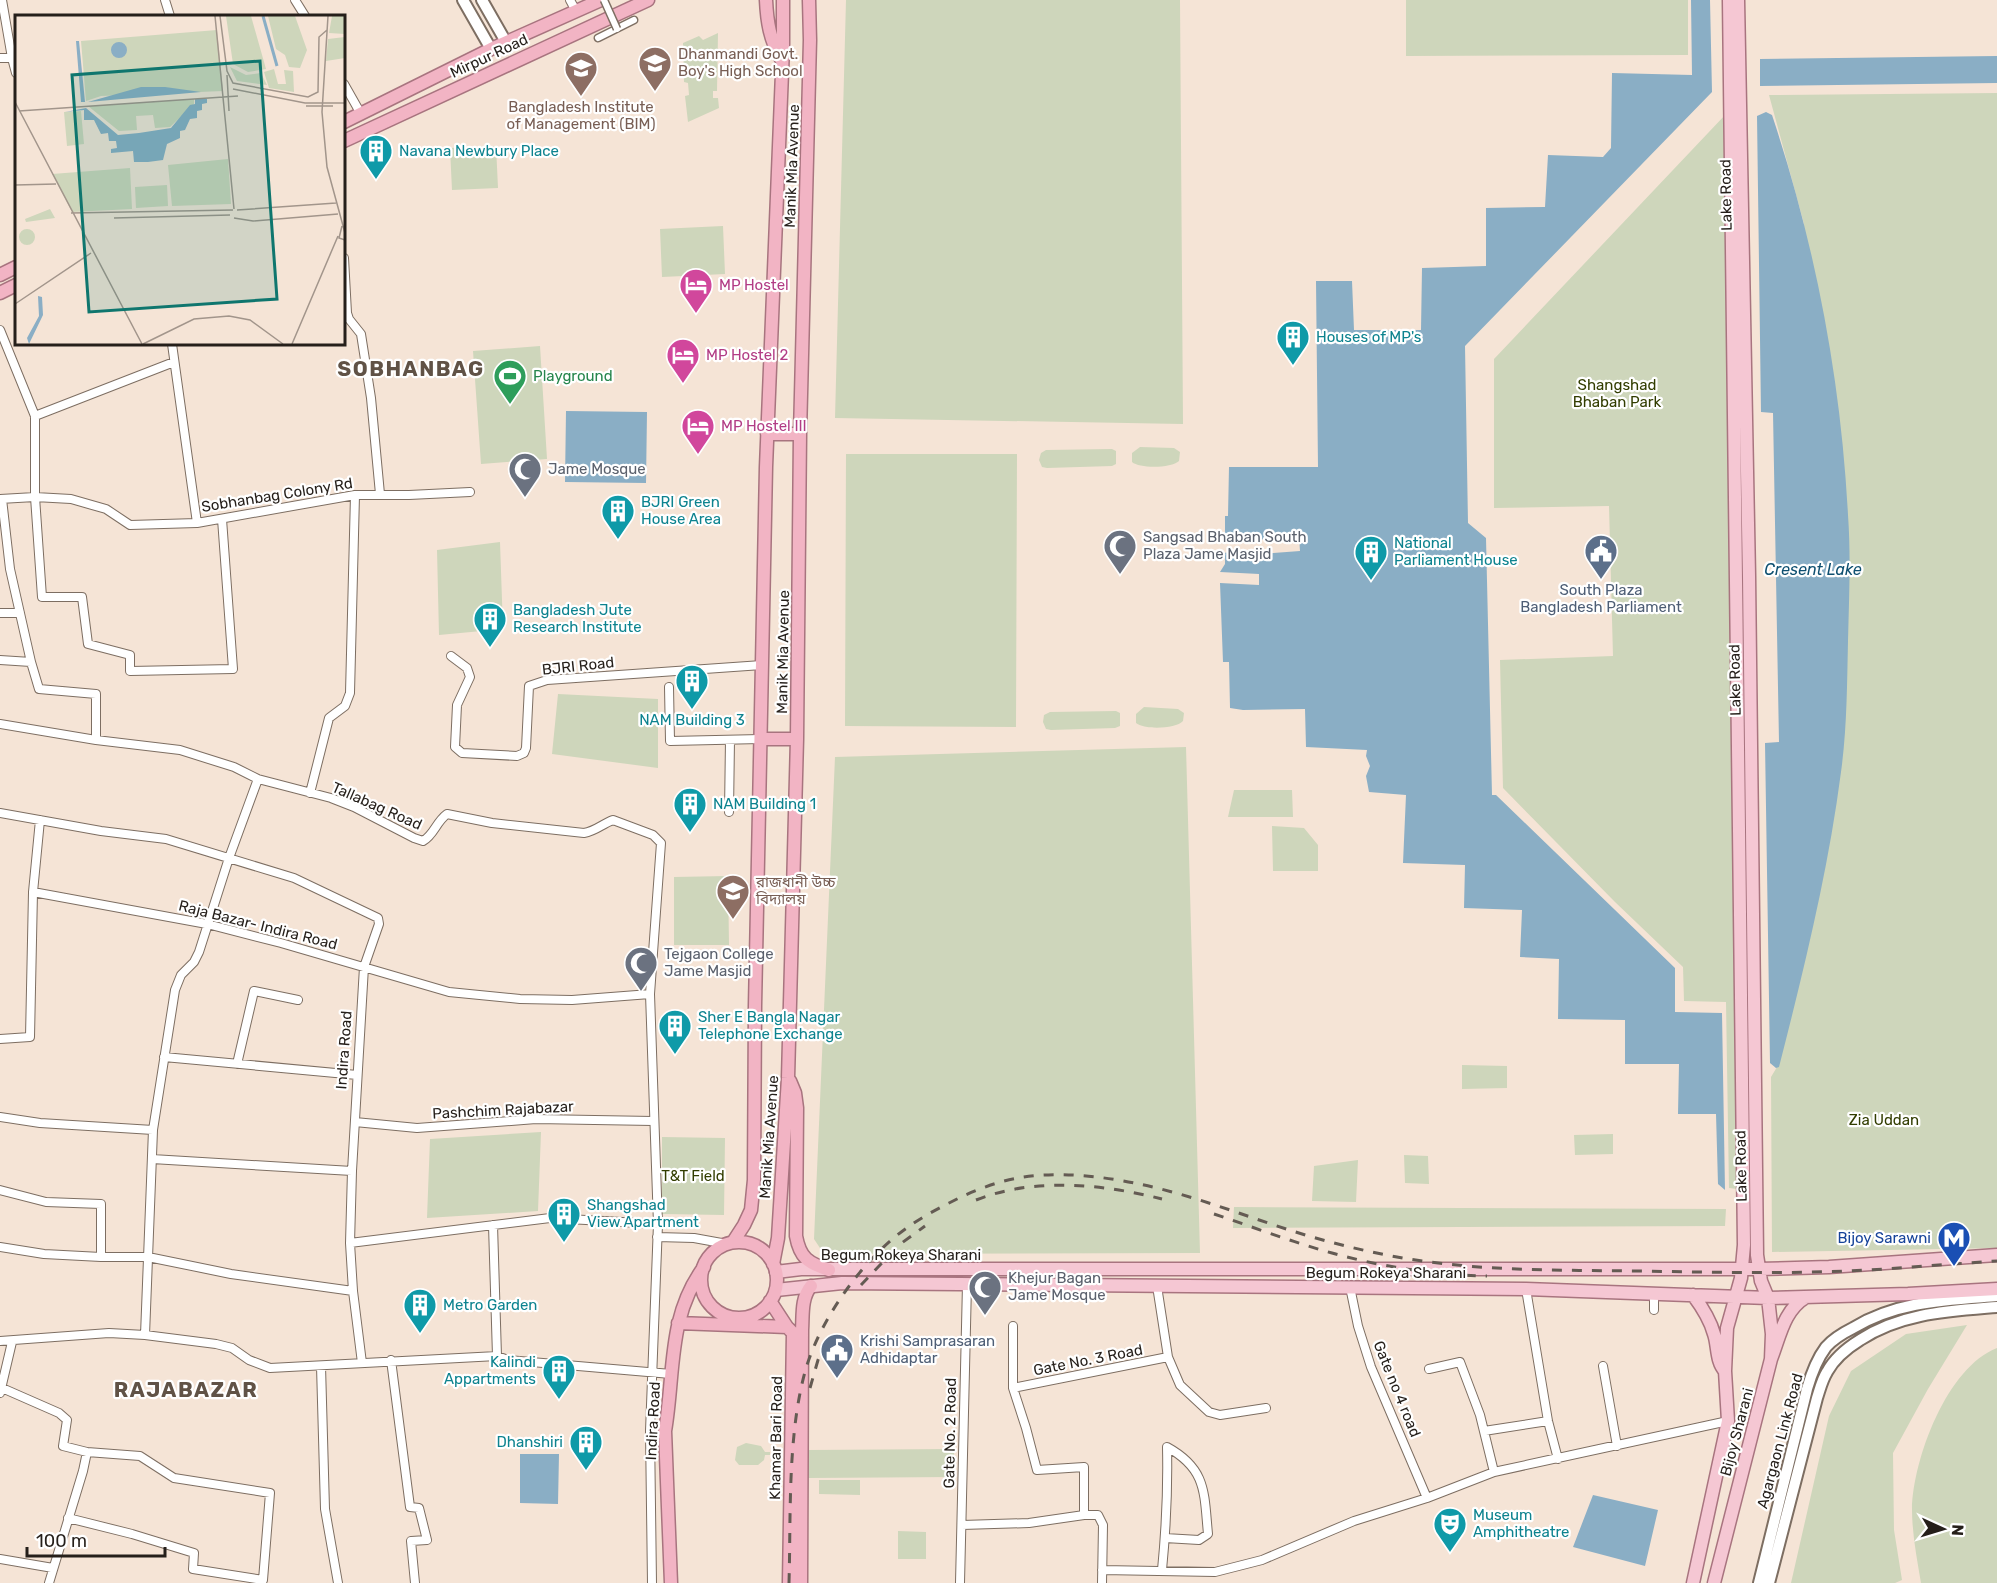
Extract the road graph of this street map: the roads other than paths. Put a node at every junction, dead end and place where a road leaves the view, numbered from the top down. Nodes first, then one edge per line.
1 (2, 0) edge
2 (165, 0) edge
3 (295, 0) edge
4 (463, 0) edge
5 (482, 0) edge
6 (602, 0) edge
7 (648, 0) edge
8 (766, 0) edge
9 (783, 0) edge
10 (809, 0) edge
11 (817, 0) edge
12 (1729, 0) edge
13 (1738, 0) edge
14 (573, 6) edge
15 (170, 15) edge
16 (304, 15) edge
17 (634, 20) dead end
18 (617, 29) junction
19 (598, 38) dead end
20 (810, 40) junction
21 (506, 42) junction
22 (491, 49) junction
23 (0, 58) edge
24 (12, 58) junction
25 (782, 60) junction
26 (499, 67) junction
27 (15, 69) edge
28 (345, 86) edge
29 (361, 114) junction
30 (345, 122) edge
31 (345, 141) edge
32 (15, 268) edge
33 (0, 275) edge
34 (15, 286) edge
35 (0, 293) edge
36 (345, 313) edge
37 (0, 330) edge
38 (172, 345) edge
39 (174, 362) junction
40 (34, 416) junction
41 (767, 434) junction
42 (800, 434) junction
43 (470, 492) dead end
44 (380, 494) junction
45 (355, 495) junction
46 (35, 497) junction
47 (1, 499) edge
48 (222, 519) junction
49 (197, 523) junction
50 (0, 613) edge
51 (20, 613) junction
52 (451, 656) dead end
53 (0, 660) edge
54 (31, 662) junction
55 (762, 665) junction
56 (669, 687) dead end
57 (0, 724) edge
58 (761, 739) junction
59 (797, 739) junction
60 (96, 740) junction
61 (730, 740) junction
62 (258, 779) junction
63 (310, 793) junction
64 (729, 812) dead end
65 (0, 813) edge
66 (40, 820) junction
67 (229, 858) junction
68 (33, 892) junction
69 (207, 924) junction
70 (364, 967) junction
71 (650, 994) junction
72 (298, 1000) dead end
73 (0, 1039) edge
74 (164, 1057) junction
75 (237, 1064) junction
76 (357, 1075) junction
77 (788, 1078) junction
78 (0, 1117) edge
79 (653, 1121) junction
80 (355, 1122) junction
81 (153, 1130) junction
82 (152, 1159) junction
83 (352, 1171) junction
84 (0, 1190) edge
85 (658, 1224) junction
86 (493, 1225) junction
87 (657, 1237) junction
88 (730, 1243) junction
89 (350, 1244) junction
90 (0, 1247) edge
91 (1997, 1255) edge
92 (101, 1257) junction
93 (148, 1257) junction
94 (704, 1267) junction
95 (775, 1268) junction
96 (1742, 1269) junction
97 (1759, 1269) junction
98 (828, 1270) junction
99 (967, 1284) junction
100 (811, 1286) junction
101 (1156, 1286) junction
102 (1350, 1287) junction
103 (1997, 1288) edge
104 (1526, 1289) junction
105 (353, 1291) junction
106 (773, 1295) junction
107 (1654, 1295) junction
108 (1694, 1295) junction
109 (1735, 1296) junction
110 (1997, 1296) edge
111 (1806, 1297) junction
112 (1768, 1298) junction
113 (1997, 1307) edge
114 (1653, 1310) dead end
115 (678, 1323) junction
116 (1013, 1326) dead end
117 (787, 1328) junction
118 (145, 1335) junction
119 (1840, 1336) junction
120 (0, 1341) edge
121 (12, 1342) junction
122 (1846, 1349) junction
123 (498, 1356) junction
124 (1168, 1357) junction
125 (1771, 1359) junction
126 (391, 1360) junction
127 (362, 1363) junction
128 (321, 1366) junction
129 (1603, 1366) dead end
130 (1429, 1369) dead end
131 (651, 1371) junction
132 (1725, 1371) junction
133 (671, 1374) junction
134 (1013, 1388) junction
135 (1, 1391) edge
136 (1266, 1408) dead end
137 (1548, 1420) junction
138 (1728, 1421) junction
139 (1484, 1431) junction
140 (1617, 1446) junction
141 (87, 1452) junction
142 (1558, 1459) junction
143 (1494, 1472) junction
144 (1427, 1498) junction
145 (1084, 1515) junction
146 (68, 1518) junction
147 (962, 1525) junction
148 (1165, 1538) junction
149 (0, 1558) edge
150 (53, 1568) junction
151 (1102, 1570) junction
152 (1162, 1570) junction
153 (263, 1582) edge
154 (49, 1583) edge
155 (338, 1583) edge
156 (415, 1583) edge
157 (652, 1583) edge
158 (671, 1583) edge
159 (789, 1583) edge
160 (801, 1583) edge
161 (960, 1583) edge
162 (1102, 1583) edge
163 (1693, 1583) edge
164 (1714, 1583) edge
165 (1759, 1583) edge
166 (1769, 1583) edge

1 - 24 street
2 - 15 street
3 - 16 street
4 - 22 main road
5 - 21 main road
6 - 14 highway, Mirpur Road
6 - 18 street, bridge
7 - 26 highway, Mirpur Road
8 - 25 highway, Manik Mia Avenue
9 - 25 highway, Manik Mia Avenue
10 - 20 highway, Manik Mia Avenue
11 - 20 highway, Manik Mia Avenue
12 - 96 main road
13 - 97 main road, Lake Road
14 - 21 highway, Mirpur Road
17 - 18 street
18 - 19 street
20 - 42 highway, Manik Mia Avenue
21 - 22 highway, Mirpur Road
22 - 26 highway
22 - 29 highway, Mirpur Road
23 - 24 street
24 - 27 street
25 - 41 highway, Manik Mia Avenue
26 - 31 highway, Mirpur Road
28 - 29 street
29 - 30 highway, Mirpur Road
32 - 33 highway
34 - 35 highway
36 - 44 street
37 - 40 street
38 - 39 street, Sobhanbag Colony Rd
39 - 40 street
39 - 49 street, Sobhanbag Colony Rd
40 - 46 street
41 - 42 highway
41 - 55 highway, Manik Mia Avenue
42 - 59 highway, Manik Mia Avenue
43 - 44 street, Sobhanbag Colony Rd
44 - 45 street, Sobhanbag Colony Rd
45 - 48 street, Sobhanbag Colony Rd
45 - 63 street
46 - 47 street
46 - 48 street
46 - 49 street
47 - 51 street
48 - 49 street, Sobhanbag Colony Rd
50 - 51 street
51 - 54 street
52 - 55 street, BJRI Road
53 - 54 street
54 - 60 street
55 - 58 highway, Manik Mia Avenue
56 - 61 street
57 - 60 street, Tallabag Road
58 - 59 highway
58 - 61 street
58 - 88 highway, Manik Mia Avenue
59 - 77 highway, Manik Mia Avenue
60 - 62 street, Tallabag Road
61 - 64 street
62 - 63 street, Tallabag Road
62 - 67 street
63 - 71 street, Tallabag Road
65 - 66 street
66 - 67 street
66 - 68 street
67 - 69 street
67 - 70 street, Indira Road
68 - 69 street, Raja Bazar- Indira Road
68 - 73 street
69 - 70 street, Raja Bazar- Indira Road
69 - 74 street
70 - 71 street, Raja Bazar- Indira Road
70 - 76 street, Indira Road
71 - 79 street
72 - 75 street
74 - 75 street
74 - 81 street
75 - 76 street
76 - 80 street, Indira Road
77 - 95 highway, Manik Mia Avenue
77 - 98 highway
78 - 81 street
79 - 80 street, Pashchim Rajabazar
79 - 85 street
80 - 83 street, Indira Road
81 - 82 street
82 - 83 street
82 - 93 street
83 - 89 street, Indira Road
84 - 92 street
85 - 86 street
85 - 87 street
86 - 89 street
86 - 123 street
87 - 88 street
87 - 131 street
88 - 94 highway
88 - 95 highway
89 - 105 street, Indira Road
90 - 92 street
91 - 97 main road, Begum Rokeya Sharani
92 - 93 street
93 - 105 street
93 - 118 street
94 - 106 highway
94 - 115 highway, Indira Road
95 - 98 main road, Begum Rokeya Sharani
95 - 106 highway
96 - 97 main road, Begum Rokeya Sharani
96 - 98 main road, Begum Rokeya Sharani
96 - 109 main road
97 - 112 main road, Lake Road
99 - 100 main road, Begum Rokeya Sharani
99 - 101 main road, Begum Rokeya Sharani
99 - 147 street, Gate No. 2 Road
100 - 106 main road, Begum Rokeya Sharani
100 - 160 highway
101 - 102 main road, Begum Rokeya Sharani
101 - 124 street
102 - 104 main road, Begum Rokeya Sharani
102 - 144 street, Gate no 4 road
103 - 111 main road, Begum Rokeya Sharani
104 - 107 main road, Begum Rokeya Sharani
104 - 137 street
105 - 127 street, Indira Road
106 - 117 highway, Khamar Bari Road
107 - 108 main road, Begum Rokeya Sharani
107 - 114 street
108 - 109 main road, Begum Rokeya Sharani
108 - 132 main road, Bijoy Sharani
109 - 112 main road, Begum Rokeya Sharani
109 - 132 main road
110 - 119 main road, Agargaon Link Road
111 - 112 main road, Begum Rokeya Sharani
111 - 125 main road, Bijoy Sharani
112 - 125 main road, Lake Road
113 - 122 main road, Agargaon Link Road
115 - 117 highway
115 - 133 highway, Indira Road
116 - 134 street
117 - 159 highway, Khamar Bari Road
118 - 121 street
118 - 128 street
119 - 122 main road
119 - 165 main road, Agargaon Link Road
120 - 121 street
121 - 135 street
122 - 166 main road, Agargaon Link Road
123 - 126 street
123 - 131 street
124 - 134 street, Gate No. 3 Road
124 - 136 street
125 - 164 main road, Bijoy Sharani
126 - 127 street
126 - 156 street
127 - 128 street
128 - 155 street
129 - 140 street
130 - 139 street
131 - 133 street
131 - 157 street, Indira Road
132 - 138 main road, Bijoy Sharani
133 - 158 highway, Indira Road
134 - 145 street
135 - 141 street
137 - 139 street
137 - 142 street
138 - 140 street
138 - 163 main road, Bijoy Sharani
139 - 143 street
140 - 142 street
141 - 146 street
141 - 153 street
142 - 143 street
143 - 144 street
144 - 152 street
145 - 147 street
145 - 151 street
146 - 150 street
146 - 153 street
147 - 161 street, Gate No. 2 Road
148 - 148 street
148 - 152 street
149 - 150 street
150 - 154 street
151 - 152 street
151 - 162 street

